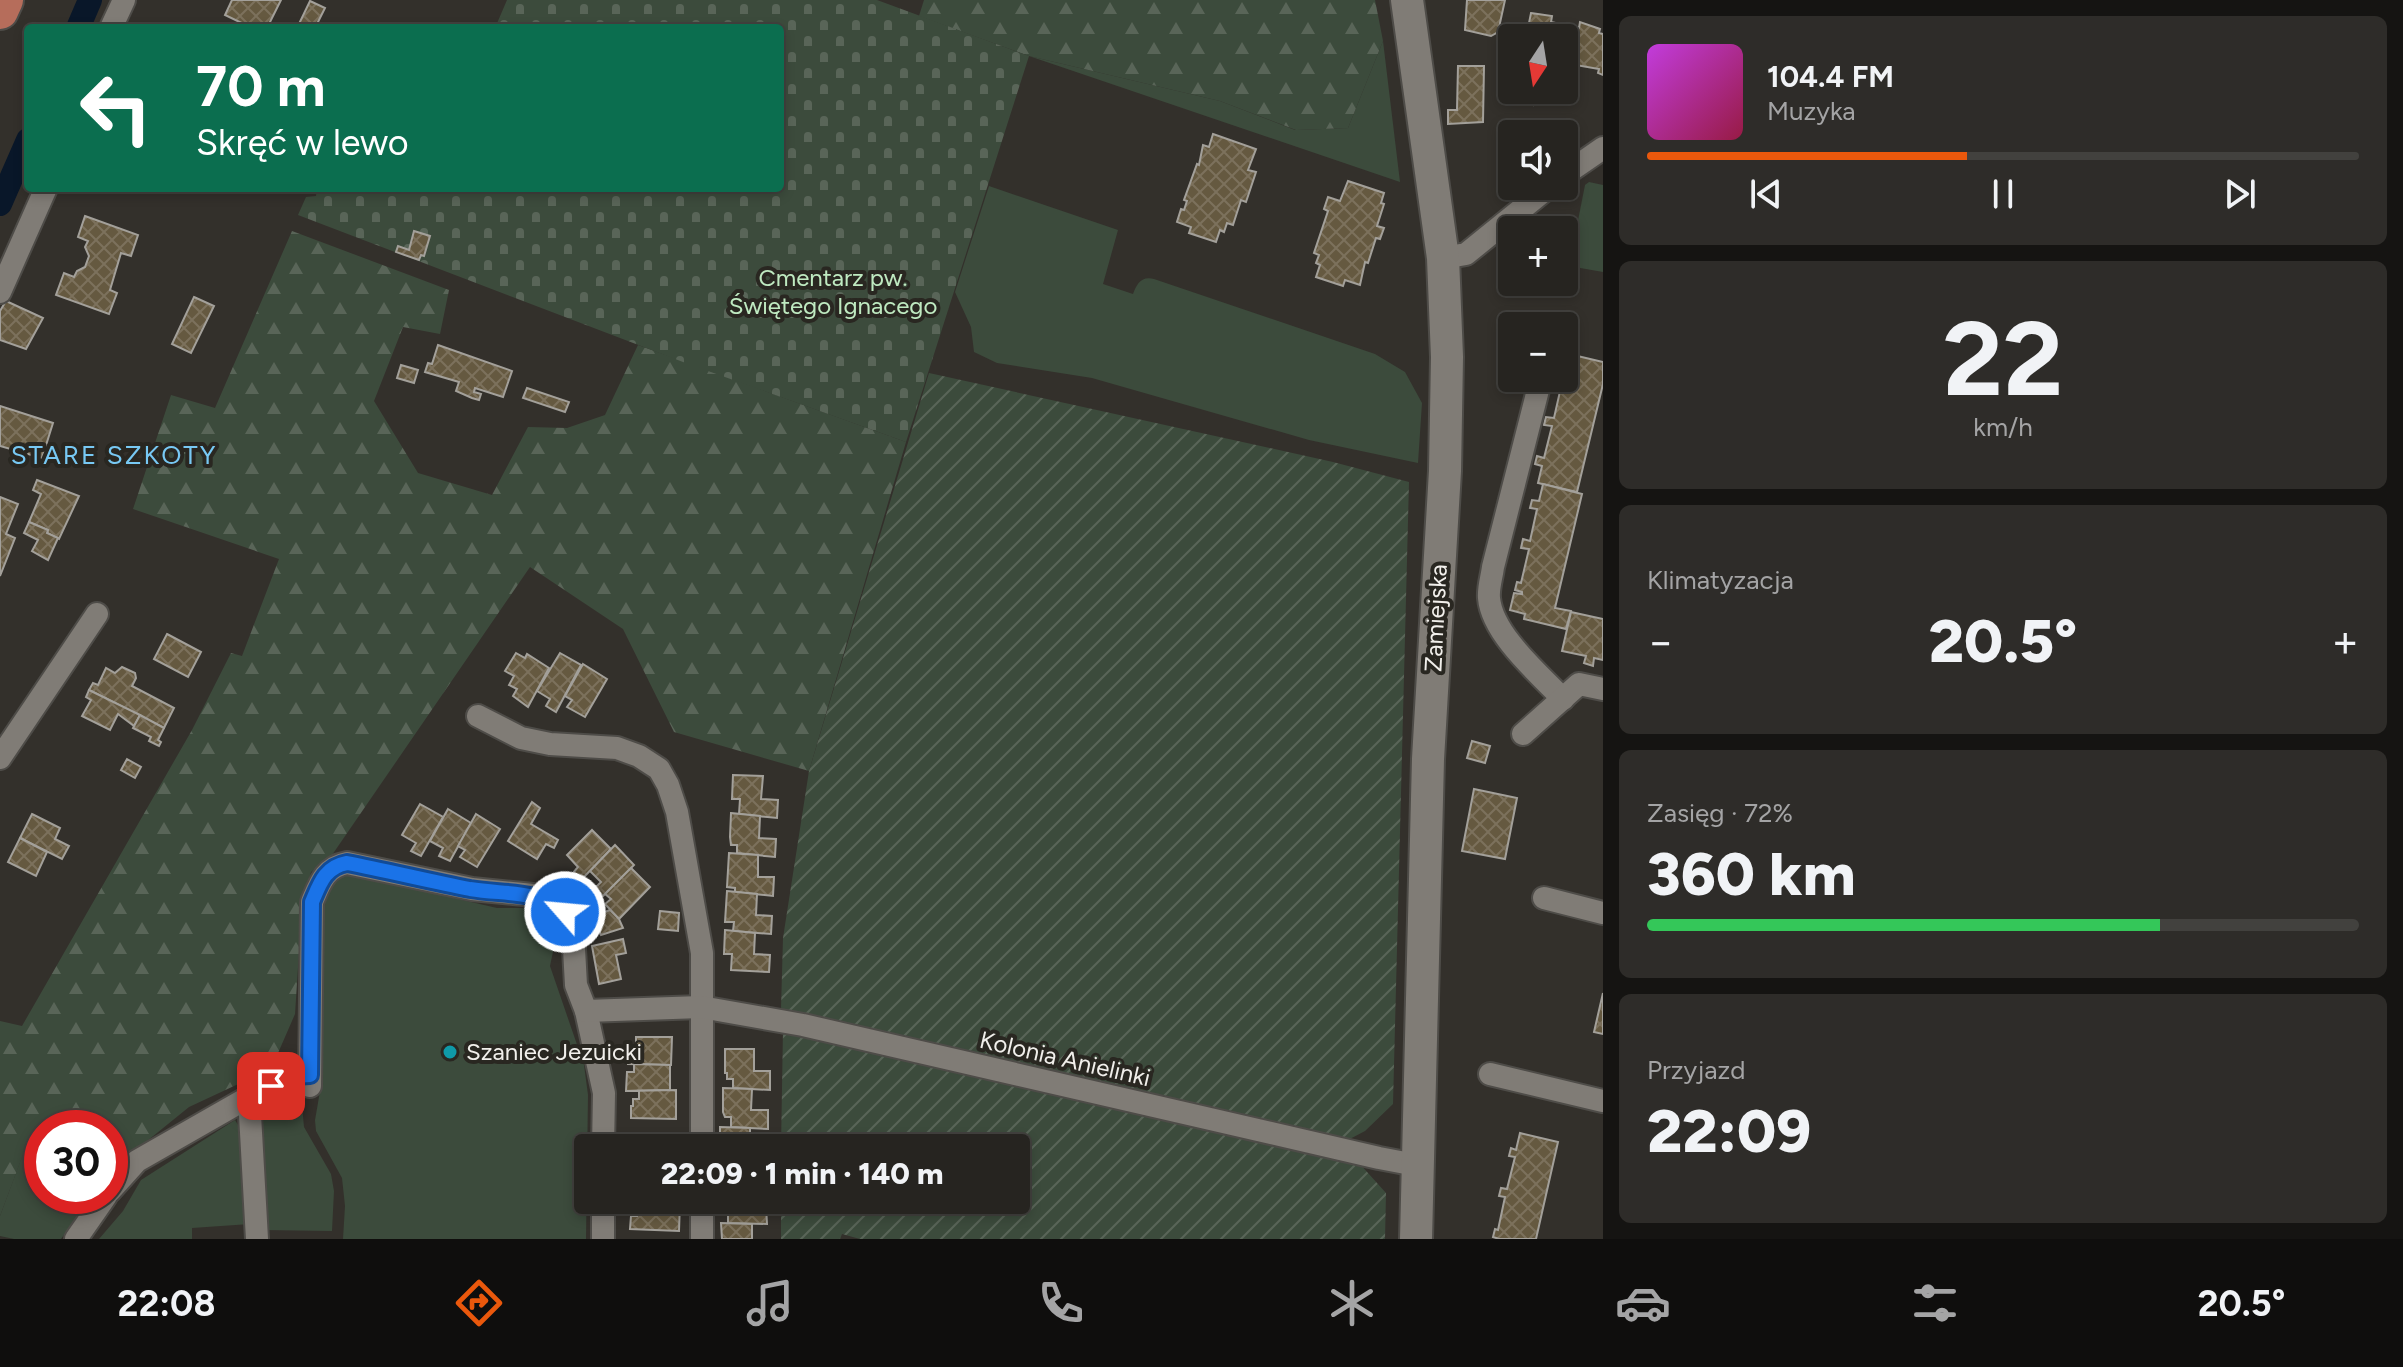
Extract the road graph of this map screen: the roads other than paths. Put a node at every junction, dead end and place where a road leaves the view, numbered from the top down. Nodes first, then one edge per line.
1 (5, 0) edge
2 (124, 0) edge
3 (1407, 0) edge
4 (0, 11) edge
5 (113, 24) edge
6 (1603, 148) edge
7 (1578, 165) edge
8 (44, 192) edge
9 (1533, 200) edge
10 (1443, 258) junction
11 (0, 292) edge
12 (1537, 392) edge
13 (97, 614) dead end
14 (1603, 689) edge
15 (1563, 699) junction
16 (478, 716) dead end
17 (1523, 734) dead end
18 (0, 758) edge
19 (1544, 898) dead end
20 (1603, 913) edge
21 (701, 1007) junction
22 (586, 1011) junction
23 (1490, 1074) dead end
24 (249, 1097) junction
25 (1603, 1101) edge
26 (603, 1134) edge
27 (702, 1134) edge
28 (1416, 1165) junction
29 (128, 1171) edge
30 (93, 1214) edge
31 (603, 1214) edge
32 (702, 1214) edge
33 (76, 1239) edge
34 (257, 1239) edge
35 (603, 1239) edge
36 (702, 1239) edge
37 (1416, 1239) edge

1 - 4 main road
2 - 5 street
3 - 10 street, Zamiejska
6 - 7 street
8 - 11 street
9 - 10 street
10 - 28 street, Zamiejska
12 - 15 street
13 - 18 street
14 - 15 street
15 - 17 street
16 - 21 street
19 - 20 street
21 - 22 street, Kolonia Anielinki
21 - 27 street
21 - 28 street, Kolonia Anielinki
22 - 24 street
22 - 26 street
23 - 25 street
24 - 29 street
24 - 34 street
28 - 37 street, Zamiejska
30 - 33 street
31 - 35 street
32 - 36 street

